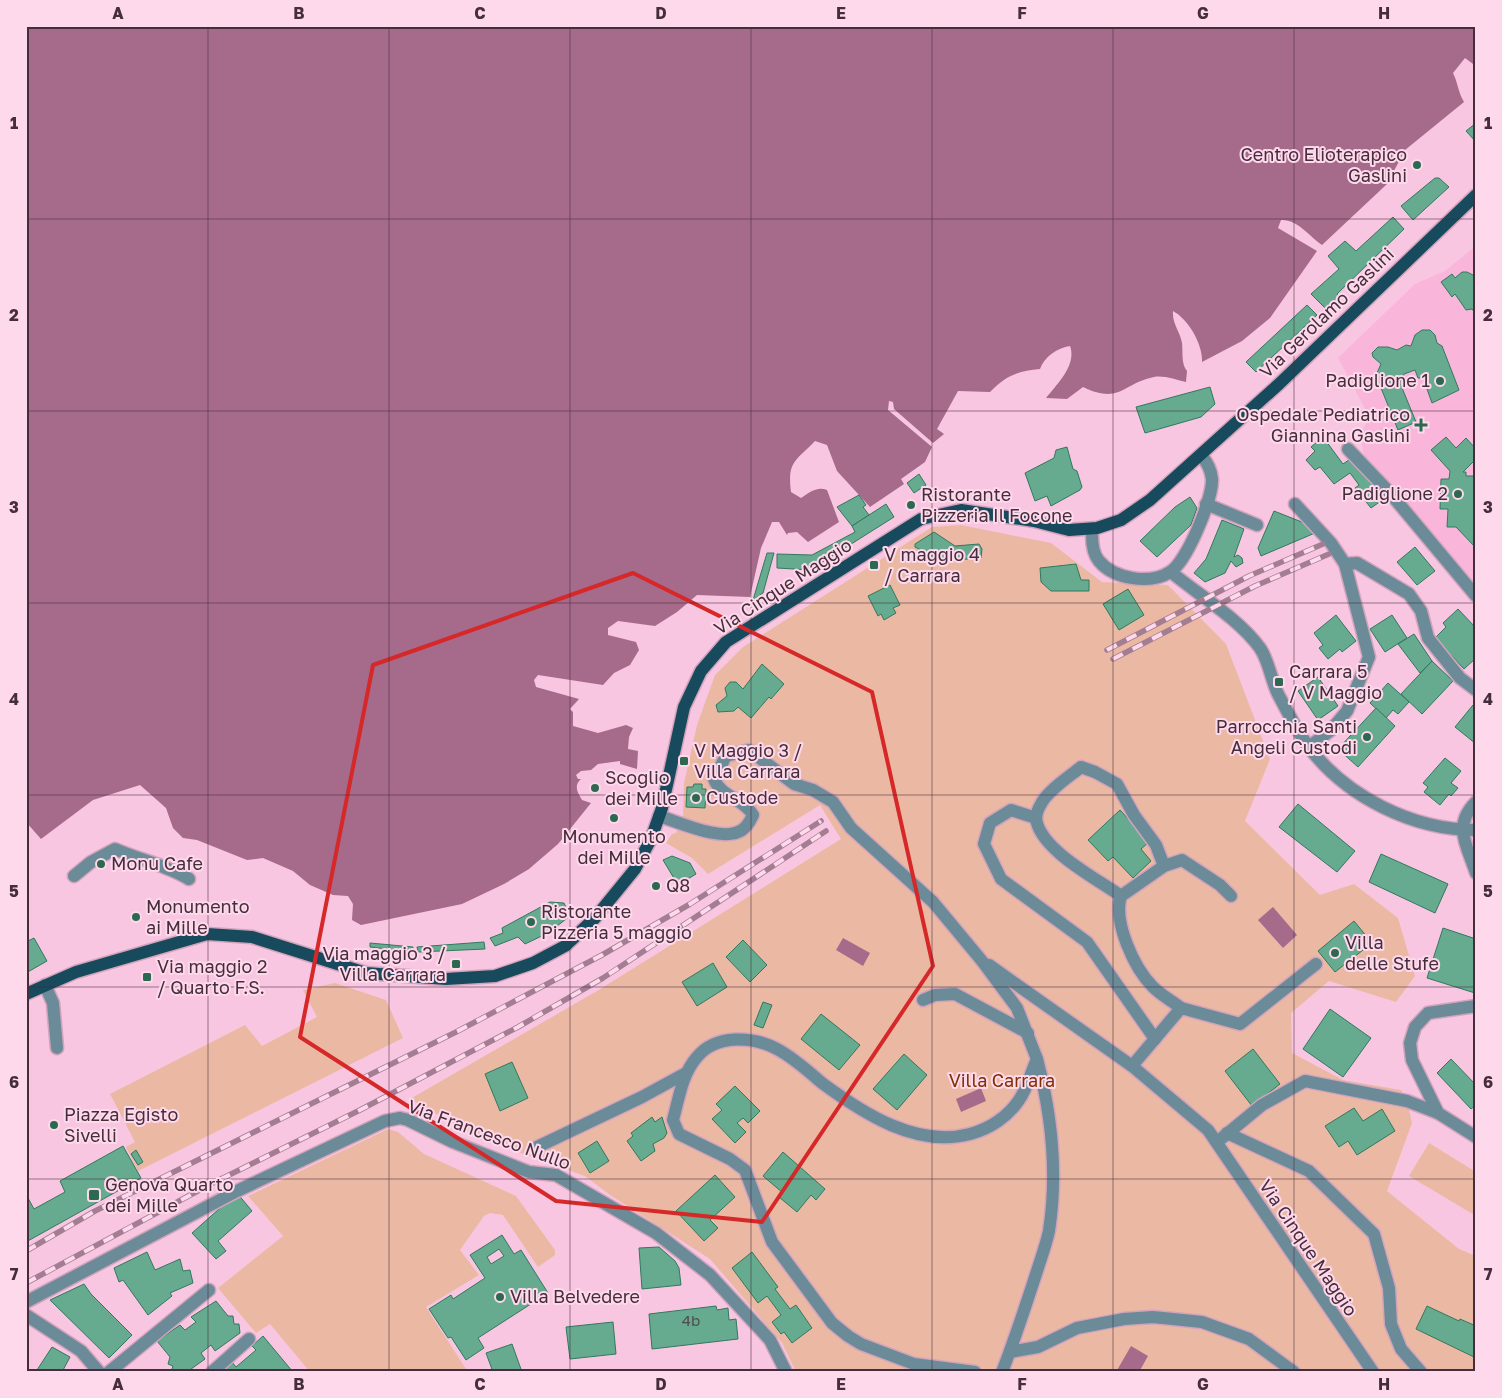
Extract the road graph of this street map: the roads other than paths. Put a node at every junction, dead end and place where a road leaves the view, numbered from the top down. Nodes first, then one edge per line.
1 (1476, 195) edge
2 (1348, 449) dead end
3 (1201, 455) junction
4 (1206, 504) junction
5 (1295, 504) dead end
6 (1257, 525) dead end
7 (1094, 532) junction
8 (1345, 564) junction
9 (1171, 572) junction
10 (1476, 596) edge
11 (1476, 690) edge
12 (1309, 746) junction
13 (1476, 802) edge
14 (659, 816) junction
15 (1036, 818) junction
16 (1461, 830) junction
17 (1476, 830) edge
18 (1164, 866) junction
19 (1476, 873) edge
20 (74, 876) dead end
21 (189, 879) dead end
22 (1120, 896) junction
23 (1231, 896) dead end
24 (982, 961) junction
25 (1316, 964) dead end
26 (45, 985) junction
27 (26, 994) edge
28 (923, 1000) dead end
29 (1476, 1006) edge
30 (1181, 1008) junction
31 (1028, 1033) junction
32 (1155, 1039) junction
33 (57, 1048) dead end
34 (1037, 1059) junction
35 (1132, 1066) junction
36 (686, 1073) junction
37 (1438, 1113) junction
38 (1227, 1134) junction
39 (1476, 1137) edge
40 (1216, 1142) junction
41 (537, 1147) dead end
42 (209, 1290) dead end
43 (26, 1302) edge
44 (26, 1315) edge
45 (249, 1339) dead end
46 (1010, 1352) junction
47 (99, 1372) edge
48 (109, 1372) edge
49 (212, 1372) edge
50 (786, 1372) edge
51 (975, 1372) edge
52 (1002, 1372) edge
53 (1294, 1372) edge
54 (1372, 1372) edge
55 (1421, 1372) edge

1 - 3 main road, Via Gerolamo Gaslini
2 - 10 street
3 - 4 street
3 - 7 main road, Via Cinque Maggio
4 - 6 street
4 - 9 street
5 - 8 street
7 - 9 street
7 - 14 main road, Via Cinque Maggio
8 - 11 street
8 - 12 street
9 - 12 street
12 - 16 street
13 - 16 street
14 - 24 street, Via Cinque Maggio
14 - 26 main road, Via Cinque Maggio
15 - 18 street
15 - 22 street
15 - 32 street
16 - 17 street
16 - 19 street
18 - 22 street
18 - 23 street
20 - 21 street
22 - 30 street
24 - 31 street, Via Cinque Maggio
24 - 35 street, Via Cinque Maggio
25 - 30 street
26 - 27 main road, Via Cinque Maggio
26 - 33 street
28 - 31 street
29 - 37 street
30 - 32 street
31 - 34 street, Via Cinque Maggio
32 - 35 street
34 - 36 street
34 - 46 street, Via Cinque Maggio
35 - 40 street, Via Cinque Maggio
36 - 41 street
36 - 51 street
37 - 38 street
37 - 39 street
38 - 40 street
38 - 55 street, Via Cinque Maggio
40 - 54 street, Via Cinque Maggio
42 - 48 street
43 - 50 street, Via Francesco Nullo
44 - 47 street
45 - 49 street
46 - 52 street, Via Cinque Maggio
46 - 53 street

